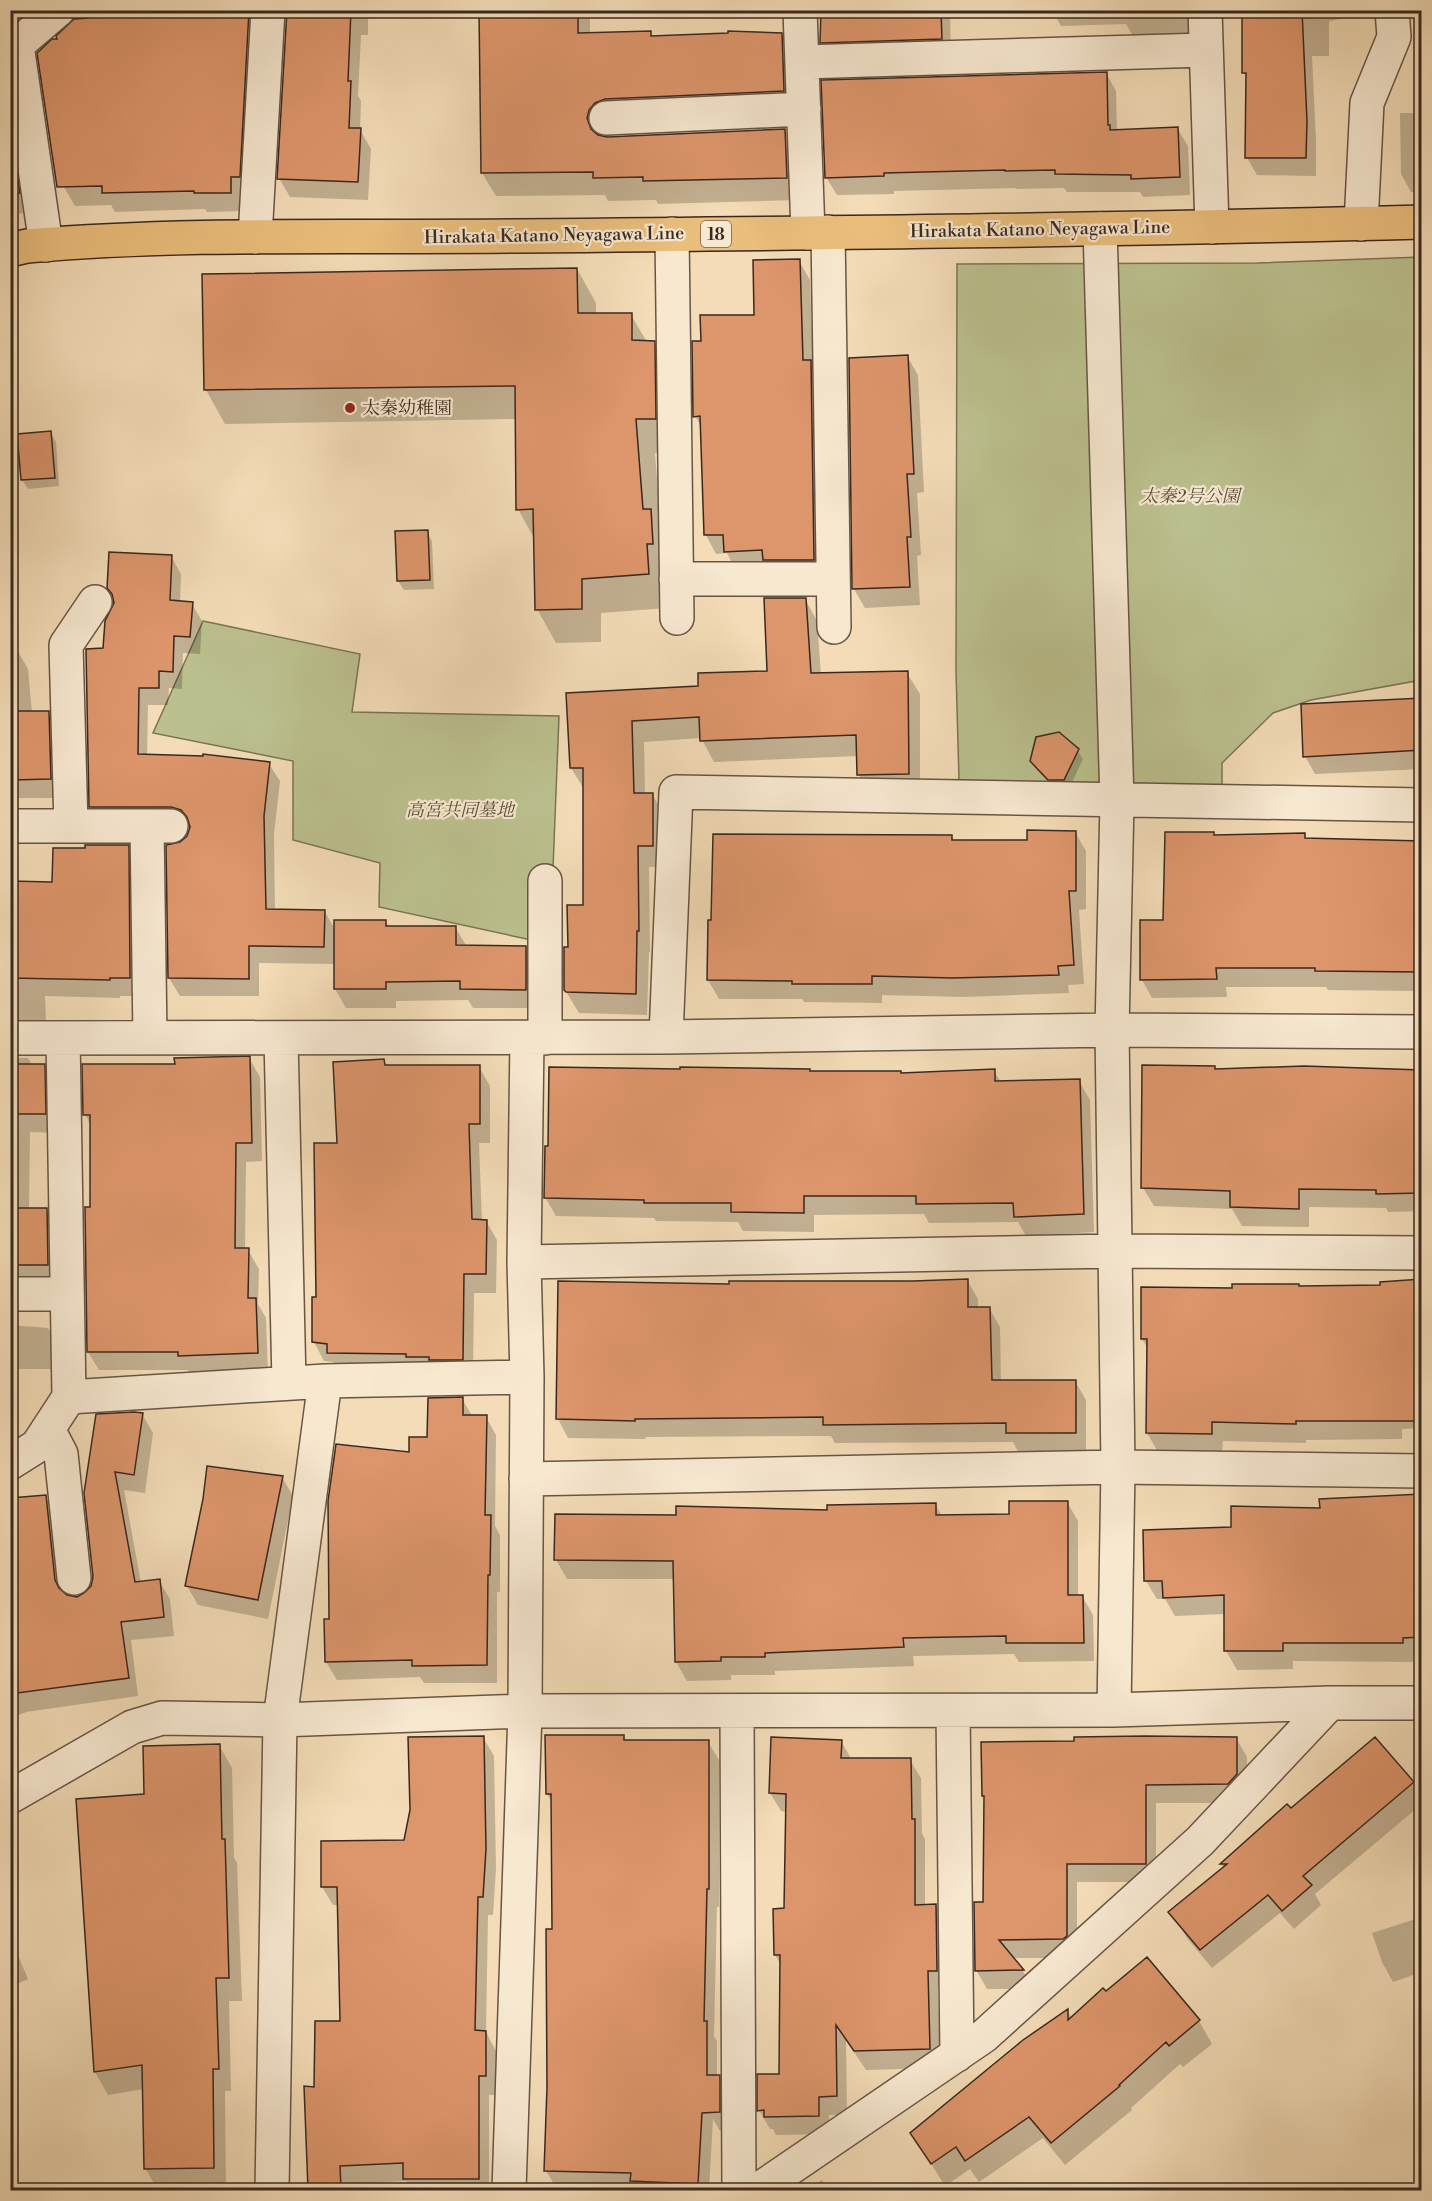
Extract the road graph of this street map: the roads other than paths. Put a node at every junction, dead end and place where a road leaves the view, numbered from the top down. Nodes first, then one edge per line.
1 (58, 10) edge
2 (268, 10) edge
3 (800, 10) edge
4 (1205, 10) edge
5 (1392, 10) edge
6 (1205, 50) junction
7 (802, 62) junction
8 (804, 109) junction
9 (606, 118) dead end
10 (1422, 222) edge
11 (1361, 224) junction
12 (1212, 227) junction
13 (1100, 229) junction
14 (818, 232) junction
15 (672, 234) junction
16 (255, 237) junction
17 (46, 245) junction
18 (10, 249) edge
19 (676, 579) junction
20 (833, 579) junction
21 (95, 602) dead end
22 (677, 618) dead end
23 (834, 627) dead end
24 (1117, 801) junction
25 (1422, 805) edge
26 (10, 826) edge
27 (71, 826) junction
28 (545, 881) dead end
29 (1112, 1030) junction
30 (1422, 1032) edge
31 (666, 1037) junction
32 (10, 1038) edge
33 (63, 1038) junction
34 (150, 1038) junction
35 (281, 1038) junction
36 (536, 1038) junction
37 (1115, 1251) junction
38 (1422, 1252) edge
39 (524, 1262) junction
40 (10, 1294) edge
41 (67, 1294) junction
42 (527, 1377) junction
43 (325, 1381) junction
44 (289, 1383) junction
45 (69, 1396) junction
46 (48, 1429) junction
47 (10, 1463) edge
48 (1118, 1467) junction
49 (1422, 1471) edge
50 (526, 1479) junction
51 (74, 1578) dead end
52 (1330, 1703) junction
53 (1422, 1703) edge
54 (737, 1710) junction
55 (1114, 1710) junction
56 (525, 1711) junction
57 (953, 1711) junction
58 (280, 1720) junction
59 (10, 1797) edge
60 (957, 2055) junction
61 (272, 2190) edge
62 (509, 2190) edge
63 (739, 2190) edge
64 (758, 2190) edge

1 - 17 street
2 - 16 street
3 - 7 street
4 - 6 street
5 - 11 street
6 - 7 street
6 - 12 street
7 - 8 street
8 - 9 street
8 - 14 street
10 - 11 main road, Hirakata Katano Neyagawa Line / 18
11 - 12 main road, Hirakata Katano Neyagawa Line / 18
12 - 13 main road, Hirakata Katano Neyagawa Line / 18
13 - 14 main road, Hirakata Katano Neyagawa Line / 18
13 - 24 street
14 - 15 main road, Hirakata Katano Neyagawa Line / 18
14 - 20 street
15 - 16 main road, Hirakata Katano Neyagawa Line / 18
15 - 19 street
16 - 17 main road, Hirakata Katano Neyagawa Line / 18
17 - 18 main road, Hirakata Katano Neyagawa Line / 18
19 - 20 street
19 - 22 street
20 - 23 street
21 - 27 street
24 - 25 street
24 - 29 street
24 - 31 street
26 - 27 street
27 - 34 street
28 - 36 street
29 - 30 street
29 - 31 street
29 - 37 street
31 - 36 street
32 - 33 street
33 - 34 street
33 - 41 street
34 - 35 street
35 - 36 street
35 - 44 street
36 - 39 street
37 - 38 street
37 - 39 street
37 - 48 street
39 - 42 street
40 - 41 street
41 - 45 street
42 - 43 street
42 - 50 street
43 - 44 street
43 - 58 street
44 - 45 street
45 - 46 street
46 - 47 street
46 - 51 street
48 - 49 street
48 - 50 street
48 - 55 street
50 - 56 street
52 - 53 street
52 - 55 street
52 - 60 street
54 - 56 street
54 - 57 street
54 - 63 street
55 - 57 street
56 - 58 street
56 - 62 street
57 - 60 street
58 - 59 street
58 - 61 street
60 - 64 street

